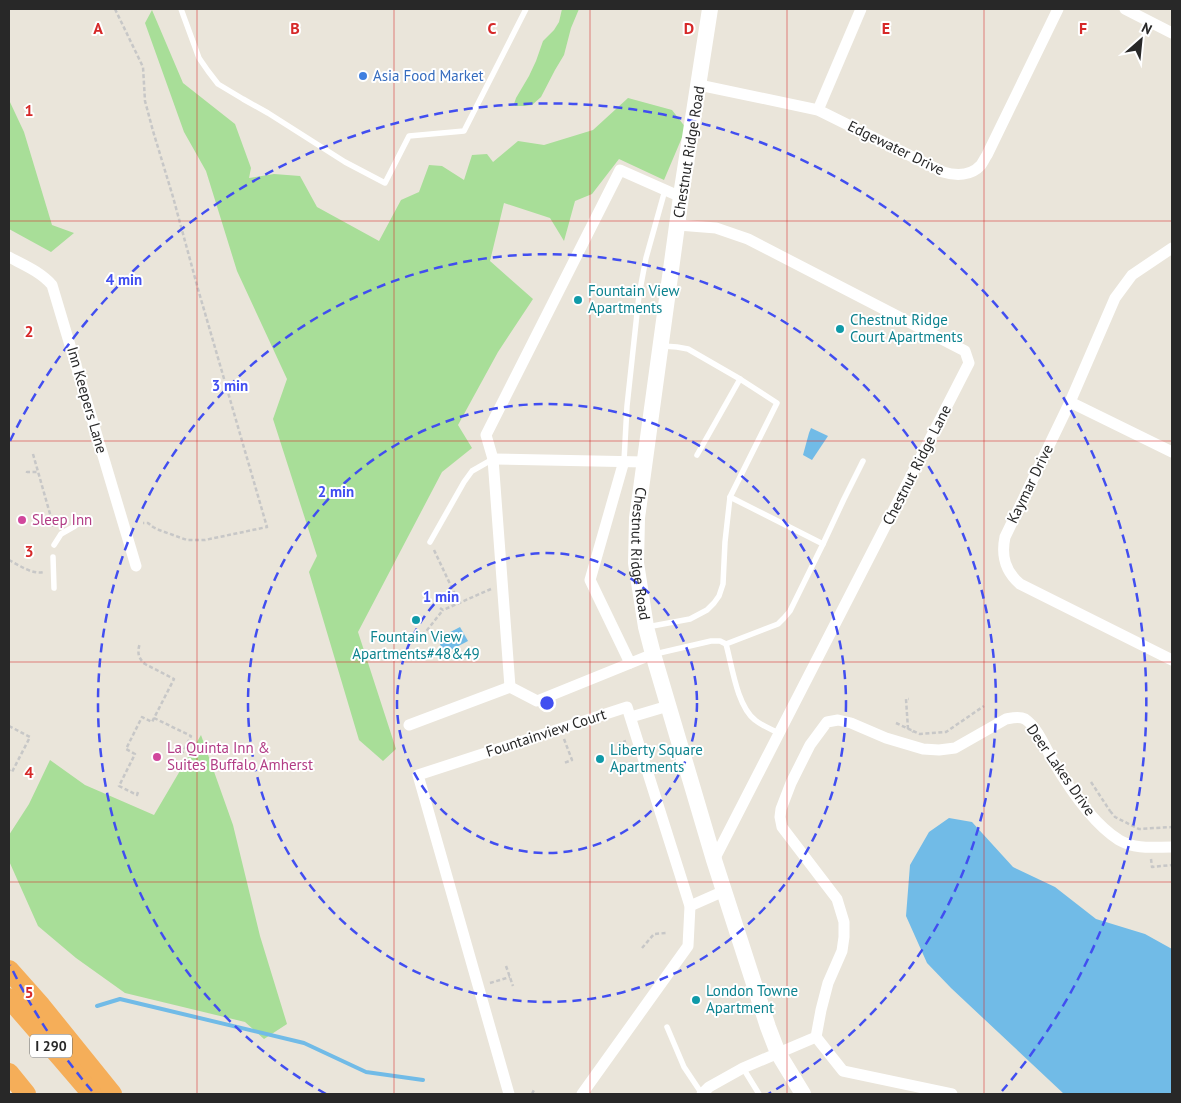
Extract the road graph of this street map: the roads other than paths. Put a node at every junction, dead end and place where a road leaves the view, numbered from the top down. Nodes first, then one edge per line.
1 (180, 9) edge
2 (526, 9) edge
3 (710, 9) edge
4 (861, 9) edge
5 (1058, 9) edge
6 (1125, 9) edge
7 (1172, 33) edge
8 (699, 86) junction
9 (818, 110) junction
10 (665, 190) junction
11 (681, 197) junction
12 (678, 225) junction
13 (1172, 248) edge
14 (9, 257) edge
15 (660, 346) junction
16 (740, 379) junction
17 (1070, 402) junction
18 (1172, 452) edge
19 (698, 455) dead end
20 (493, 459) junction
21 (624, 461) junction
22 (863, 461) dead end
23 (644, 462) junction
24 (730, 496) junction
25 (75, 526) dead end
26 (430, 542) dead end
27 (823, 544) junction
28 (54, 545) dead end
29 (53, 556) dead end
30 (136, 566) dead end
31 (54, 588) dead end
32 (646, 627) junction
33 (726, 644) junction
34 (652, 654) junction
35 (1172, 660) edge
36 (630, 663) junction
37 (510, 687) junction
38 (668, 706) junction
39 (631, 717) junction
40 (409, 725) dead end
41 (779, 733) junction
42 (1172, 847) edge
43 (714, 860) junction
44 (724, 892) junction
45 (690, 906) junction
46 (9, 970) edge
47 (9, 998) edge
48 (667, 1027) dead end
49 (816, 1037) junction
50 (778, 1053) junction
51 (743, 1068) junction
52 (9, 1073) edge
53 (26, 1094) edge
54 (92, 1094) edge
55 (112, 1094) edge
56 (509, 1094) edge
57 (582, 1094) edge
58 (702, 1094) edge
59 (758, 1094) edge
60 (803, 1094) edge
61 (952, 1094) edge

1 - 2 lane
3 - 8 street, Chestnut Ridge Road
4 - 9 street
5 - 9 street, Edgewater Drive
6 - 7 street
8 - 9 street, Edgewater Drive
8 - 11 street, Chestnut Ridge Road
10 - 11 street
10 - 20 street
10 - 21 lane
11 - 12 street, Chestnut Ridge Road
12 - 15 street, Chestnut Ridge Road
12 - 41 street, Chestnut Ridge Lane
13 - 17 street, Kaymar Drive
14 - 30 street, Inn Keepers Lane
15 - 16 lane
15 - 23 street, Chestnut Ridge Road
16 - 19 lane
16 - 24 lane
17 - 18 street
17 - 35 street, Kaymar Drive
20 - 21 street
20 - 26 lane
20 - 37 street
21 - 23 street
21 - 36 street
22 - 27 lane
23 - 32 street, Chestnut Ridge Road
24 - 27 lane
24 - 32 lane
25 - 28 lane
27 - 33 lane
29 - 31 lane
32 - 34 street, Chestnut Ridge Road
33 - 34 lane
33 - 41 lane
34 - 36 street
34 - 38 street, Chestnut Ridge Road
36 - 37 street
37 - 40 street
38 - 39 street
38 - 43 street, Chestnut Ridge Road
39 - 45 street
39 - 56 street, Fountainview Court
41 - 43 street, Chestnut Ridge Lane
42 - 49 street, Deer Lakes Drive
43 - 44 street, Chestnut Ridge Road
44 - 45 street
44 - 50 street, Chestnut Ridge Road
45 - 57 street
46 - 55 highway
47 - 54 highway, I 290
48 - 58 lane
49 - 50 street
49 - 61 street
50 - 51 street
50 - 60 street, Chestnut Ridge Road
51 - 58 street
51 - 59 lane
52 - 53 highway

